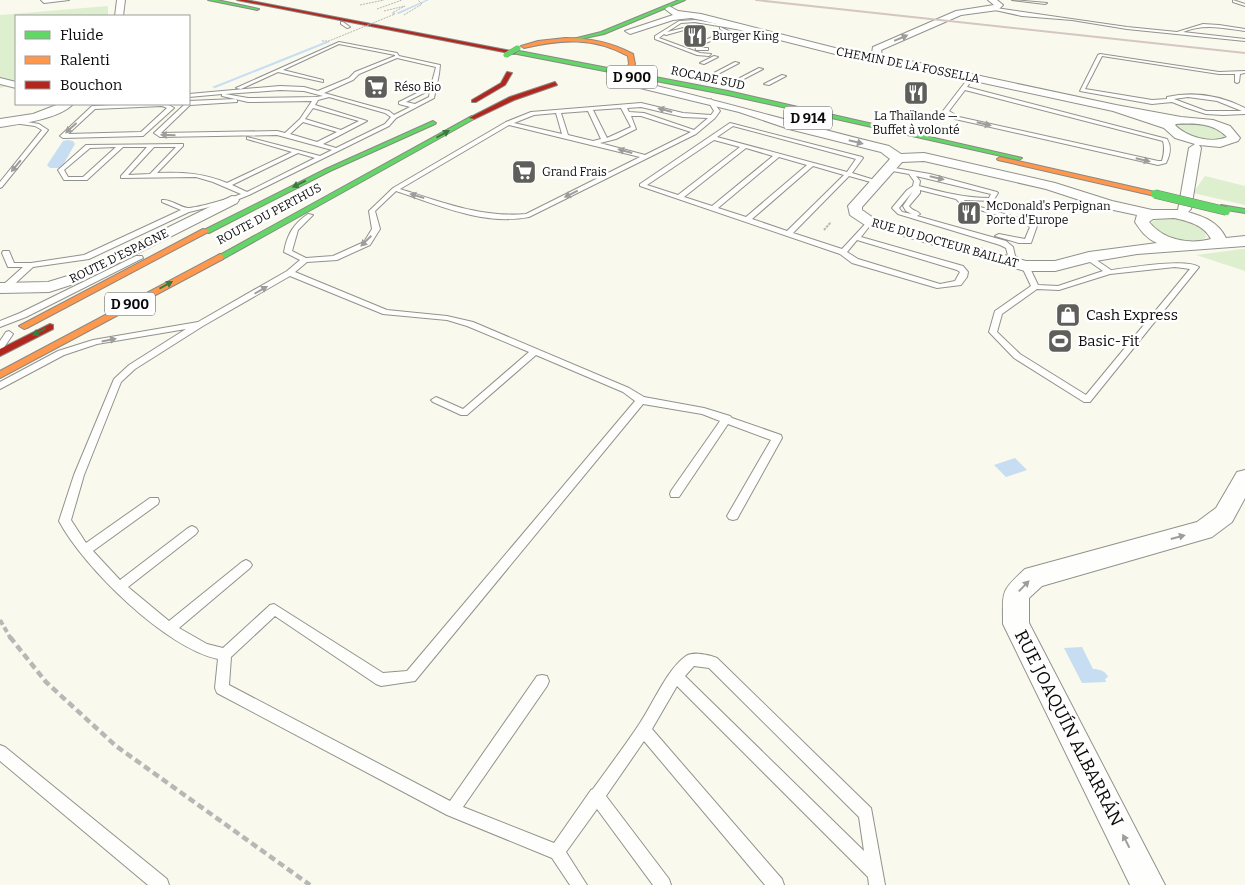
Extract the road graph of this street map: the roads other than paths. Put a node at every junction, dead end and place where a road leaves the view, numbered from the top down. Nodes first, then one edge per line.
1 (43, 0) edge
2 (67, 0) edge
3 (121, 0) edge
4 (210, 0) edge
5 (683, 0) edge
6 (983, 0) edge
7 (1014, 0) edge
8 (1048, 1) edge
9 (1234, 2) dead end
10 (242, 3) edge
11 (260, 4) junction
12 (994, 4) edge
13 (1245, 5) edge
14 (669, 9) junction
15 (1007, 11) junction
16 (1044, 14) junction
17 (119, 15) edge
18 (701, 17) junction
19 (1072, 18) junction
20 (345, 25) junction
21 (1245, 30) edge
22 (630, 31) junction
23 (758, 31) junction
24 (1178, 33) junction
25 (661, 35) junction
26 (571, 40) junction
27 (1245, 40) edge
28 (534, 44) junction
29 (624, 49) junction
30 (710, 49) dead end
31 (709, 55) dead end
32 (397, 57) junction
33 (505, 57) junction
34 (716, 57) dead end
35 (878, 57) junction
36 (702, 63) dead end
37 (737, 63) dead end
38 (630, 67) junction
39 (761, 69) dead end
40 (280, 70) junction
41 (1238, 72) junction
42 (1245, 72) edge
43 (716, 73) dead end
44 (304, 76) junction
45 (784, 76) dead end
46 (519, 77) junction
47 (977, 78) junction
48 (295, 80) dead end
49 (738, 80) dead end
50 (0, 81) edge
51 (321, 81) dead end
52 (1237, 82) dead end
53 (286, 83) dead end
54 (640, 84) junction
55 (767, 84) dead end
56 (15, 87) edge
57 (15, 87) edge
58 (280, 88) junction
59 (432, 88) junction
60 (963, 88) junction
61 (972, 90) junction
62 (0, 91) edge
63 (230, 92) junction
64 (213, 93) junction
65 (190, 95) edge
66 (318, 96) junction
67 (248, 100) junction
68 (1173, 100) junction
69 (711, 102) junction
70 (190, 103) edge
71 (65, 105) edge
72 (141, 105) edge
73 (166, 105) edge
74 (186, 105) edge
75 (313, 106) junction
76 (415, 106) junction
77 (623, 106) junction
78 (463, 107) dead end
79 (806, 108) junction
80 (590, 109) junction
81 (558, 111) junction
82 (1244, 112) edge
83 (627, 114) junction
84 (394, 117) junction
85 (713, 117) junction
86 (1203, 117) junction
87 (302, 120) junction
88 (5, 123) edge
89 (508, 123) junction
90 (1173, 123) junction
91 (341, 132) junction
92 (695, 132) junction
93 (286, 135) junction
94 (1245, 135) edge
95 (565, 136) junction
96 (713, 138) junction
97 (1236, 138) edge
98 (1165, 140) junction
99 (605, 141) junction
100 (593, 143) junction
101 (318, 144) junction
102 (152, 145) junction
103 (181, 145) junction
104 (1201, 145) junction
105 (121, 146) junction
106 (745, 146) junction
107 (1161, 149) dead end
108 (338, 150) junction
109 (298, 151) junction
110 (778, 155) junction
111 (646, 157) junction
112 (320, 158) junction
113 (1157, 158) dead end
114 (1017, 160) junction
115 (1166, 160) junction
116 (812, 164) junction
117 (894, 164) junction
118 (848, 174) junction
119 (912, 174) junction
120 (152, 176) junction
121 (878, 182) junction
122 (355, 184) junction
123 (227, 185) junction
124 (0, 186) edge
125 (916, 186) junction
126 (395, 189) junction
127 (240, 197) junction
128 (679, 197) junction
129 (958, 197) junction
130 (164, 201) dead end
131 (713, 209) junction
132 (187, 210) junction
133 (1179, 211) junction
134 (1245, 213) edge
135 (225, 220) junction
136 (747, 220) junction
137 (870, 222) junction
138 (1147, 223) junction
139 (228, 233) dead end
140 (788, 234) junction
141 (1214, 236) junction
142 (856, 238) junction
143 (1245, 240) edge
144 (1188, 246) junction
145 (1137, 249) junction
146 (843, 252) junction
147 (6, 253) dead end
148 (1089, 257) junction
149 (305, 260) junction
150 (31, 265) junction
151 (1025, 266) junction
152 (1109, 272) junction
153 (290, 273) junction
154 (3, 287) edge
155 (1035, 287) junction
156 (61, 321) dead end
157 (0, 324) edge
158 (200, 324) junction
159 (5, 336) edge
160 (0, 347) edge
161 (535, 352) junction
162 (0, 353) edge
163 (0, 375) edge
164 (0, 386) edge
165 (436, 400) dead end
166 (641, 400) junction
167 (728, 418) junction
168 (1245, 478) edge
169 (675, 494) dead end
170 (154, 501) dead end
171 (733, 516) dead end
172 (192, 531) dead end
173 (85, 550) junction
174 (246, 565) dead end
175 (119, 587) junction
176 (169, 629) junction
177 (225, 654) junction
178 (676, 676) junction
179 (542, 681) dead end
180 (644, 730) junction
181 (0, 752) edge
182 (596, 795) junction
183 (452, 810) junction
184 (556, 852) junction
185 (876, 879) edge
186 (161, 885) edge
187 (579, 885) edge
188 (663, 885) edge
189 (776, 885) edge
190 (1148, 885) edge

1 - 2 lane
3 - 17 street
4 - 10 main road, ROCADE SUD / D 900
5 - 14 main road
5 - 26 main road
6 - 12 street
7 - 8 lane
8 - 16 lane
9 - 13 lane
10 - 11 main road, ROCADE SUD / D 900
10 - 20 main road, ROCADE SUD / D 900
11 - 28 main road, ROCADE SUD / D 900
11 - 79 main road, ROCADE SUD / D 900
12 - 15 lane
35 -> 12 street
14 - 18 street, CHEMIN DE LA FOSSELLA
14 - 22 main road
15 - 16 lane
15 - 19 lane
16 - 19 lane
18 - 22 street, CHEMIN DE LA FOSSELLA
18 - 23 street, CHEMIN DE LA FOSSELLA
19 - 24 lane
20 - 33 main road, ROCADE SUD / D 900
20 - 114 main road, ROCADE SUD / D 900
21 - 24 lane
22 - 29 main road
23 - 25 lane
23 - 35 street, CHEMIN DE LA FOSSELLA
24 - 27 lane
25 - 30 lane
25 - 31 lane
26 - 28 main road
26 - 29 main road
28 - 33 main road, bridge
29 - 38 main road
32 - 40 lane
32 - 59 lane
32 - 66 lane
33 - 46 main road
34 - 36 lane
35 - 47 street, CHEMIN DE LA FOSSELLA
37 - 43 lane
38 - 54 main road, D 914, bridge
38 - 79 main road, D 914
39 - 49 lane
40 - 44 lane
40 - 63 lane
41 - 42 lane
41 - 52 lane
41 - 68 lane
44 - 48 lane
44 - 51 lane
45 - 55 lane
46 - 78 main road
122 -> 46 main road, ROUTE DU PERTHUS / D 900
47 - 60 lane
47 - 61 lane
47 - 90 street, CHEMIN DE LA FOSSELLA
50 - 56 street
53 - 58 lane
54 - 69 street
54 - 114 main road, D 914
57 - 62 street
58 - 63 lane
58 - 66 lane
59 - 76 lane
59 - 76 lane
60 - 61 lane
60 -> 115 lane
61 - 98 lane
63 - 64 lane
64 - 65 lane
64 - 67 lane
66 - 67 lane
66 - 75 lane
66 - 84 lane
67 - 70 lane
68 - 82 lane
68 - 86 lane
69 - 85 lane
69 -> 117 street
71 - 88 street
72 -> 73 lane
93 -> 74 lane
75 - 87 lane
75 - 91 lane
76 - 84 lane
77 - 80 lane
77 - 83 lane
85 -> 77 lane
79 - 114 main road, ROCADE SUD / D 900
80 - 81 lane
80 - 99 lane
81 - 89 lane
81 - 95 lane
82 - 86 lane
83 - 92 lane
83 - 99 lane
84 - 108 lane
85 - 92 lane
86 - 90 street, CHEMIN DE LA FOSSELLA
86 - 97 street, CHEMIN DE LA FOSSELLA
87 - 91 lane
87 - 93 lane
88 -> 124 lane
89 - 95 lane
89 - 126 lane
90 - 104 street
91 - 101 lane
92 - 111 lane
93 - 101 lane
94 - 97 street
95 - 100 lane
96 - 106 lane
96 - 118 lane
96 - 128 lane
97 - 104 street
98 - 107 lane
98 - 115 lane
99 - 100 lane
111 -> 100 lane
101 - 108 lane
102 - 103 lane
102 - 105 lane
102 - 120 lane
103 - 109 lane
103 - 120 lane
104 - 133 street
105 - 105 lane
106 - 110 lane
106 - 128 lane
108 - 112 lane
109 - 112 lane
109 - 123 lane
110 - 116 lane
110 - 131 lane
111 -> 126 lane
112 - 127 lane
113 - 115 lane
114 - 134 main road, D 914, bridge
116 - 118 lane
116 - 136 lane
117 - 119 lane
117 - 121 street, RUE DU DOCTEUR BAILLAT
117 - 138 street
118 - 121 lane
118 - 140 lane
119 - 125 lane
119 -> 129 lane
120 - 123 lane
121 - 137 street, RUE DU DOCTEUR BAILLAT
122 - 149 lane
163 -> 122 main road, ROUTE DU PERTHUS / D 900
123 - 127 lane
125 - 129 lane
125 - 129 lane
125 - 151 lane
126 -> 149 lane
127 - 132 lane
127 - 154 street, ROUTE D'ESPAGNE
128 - 131 lane
130 - 132 lane
131 - 136 lane
132 - 150 lane
133 - 138 street
133 - 141 street
139 -> 135 main road, ROUTE DU PERTHUS
135 - 157 lane
135 - 159 main road
136 - 140 lane
137 - 142 lane
137 - 151 street, RUE DU DOCTEUR BAILLAT
138 - 144 street
138 - 145 street
140 - 146 lane
141 - 143 street, RUE DU DOCTEUR BAILLAT
141 - 144 street, RUE DU DOCTEUR BAILLAT
142 - 146 lane
142 - 146 lane
144 - 145 street, RUE DU DOCTEUR BAILLAT
145 - 148 street, RUE DU DOCTEUR BAILLAT
147 - 150 lane
148 - 151 street, RUE DU DOCTEUR BAILLAT
148 - 152 lane
149 - 153 lane
150 - 154 lane
151 - 155 lane
152 - 155 lane
152 - 155 lane
158 -> 153 lane
153 - 161 lane
156 -> 162 main road
164 -> 158 lane
158 - 173 lane
159 - 160 lane
161 - 165 lane
161 - 166 lane
166 - 167 lane
166 - 177 lane
167 - 169 lane
167 - 171 lane
190 -> 168 street, RUE JOAQUÍN ALBARRÁN
170 - 173 lane
172 - 175 lane
173 - 175 lane
174 - 176 lane
175 - 176 lane
176 - 177 lane
177 - 183 lane
178 - 180 lane
178 - 185 lane
178 - 185 lane
179 - 183 lane
180 - 182 lane
180 - 189 lane
181 - 186 lane
182 - 184 lane
182 - 188 lane
183 - 184 lane
184 - 187 lane

